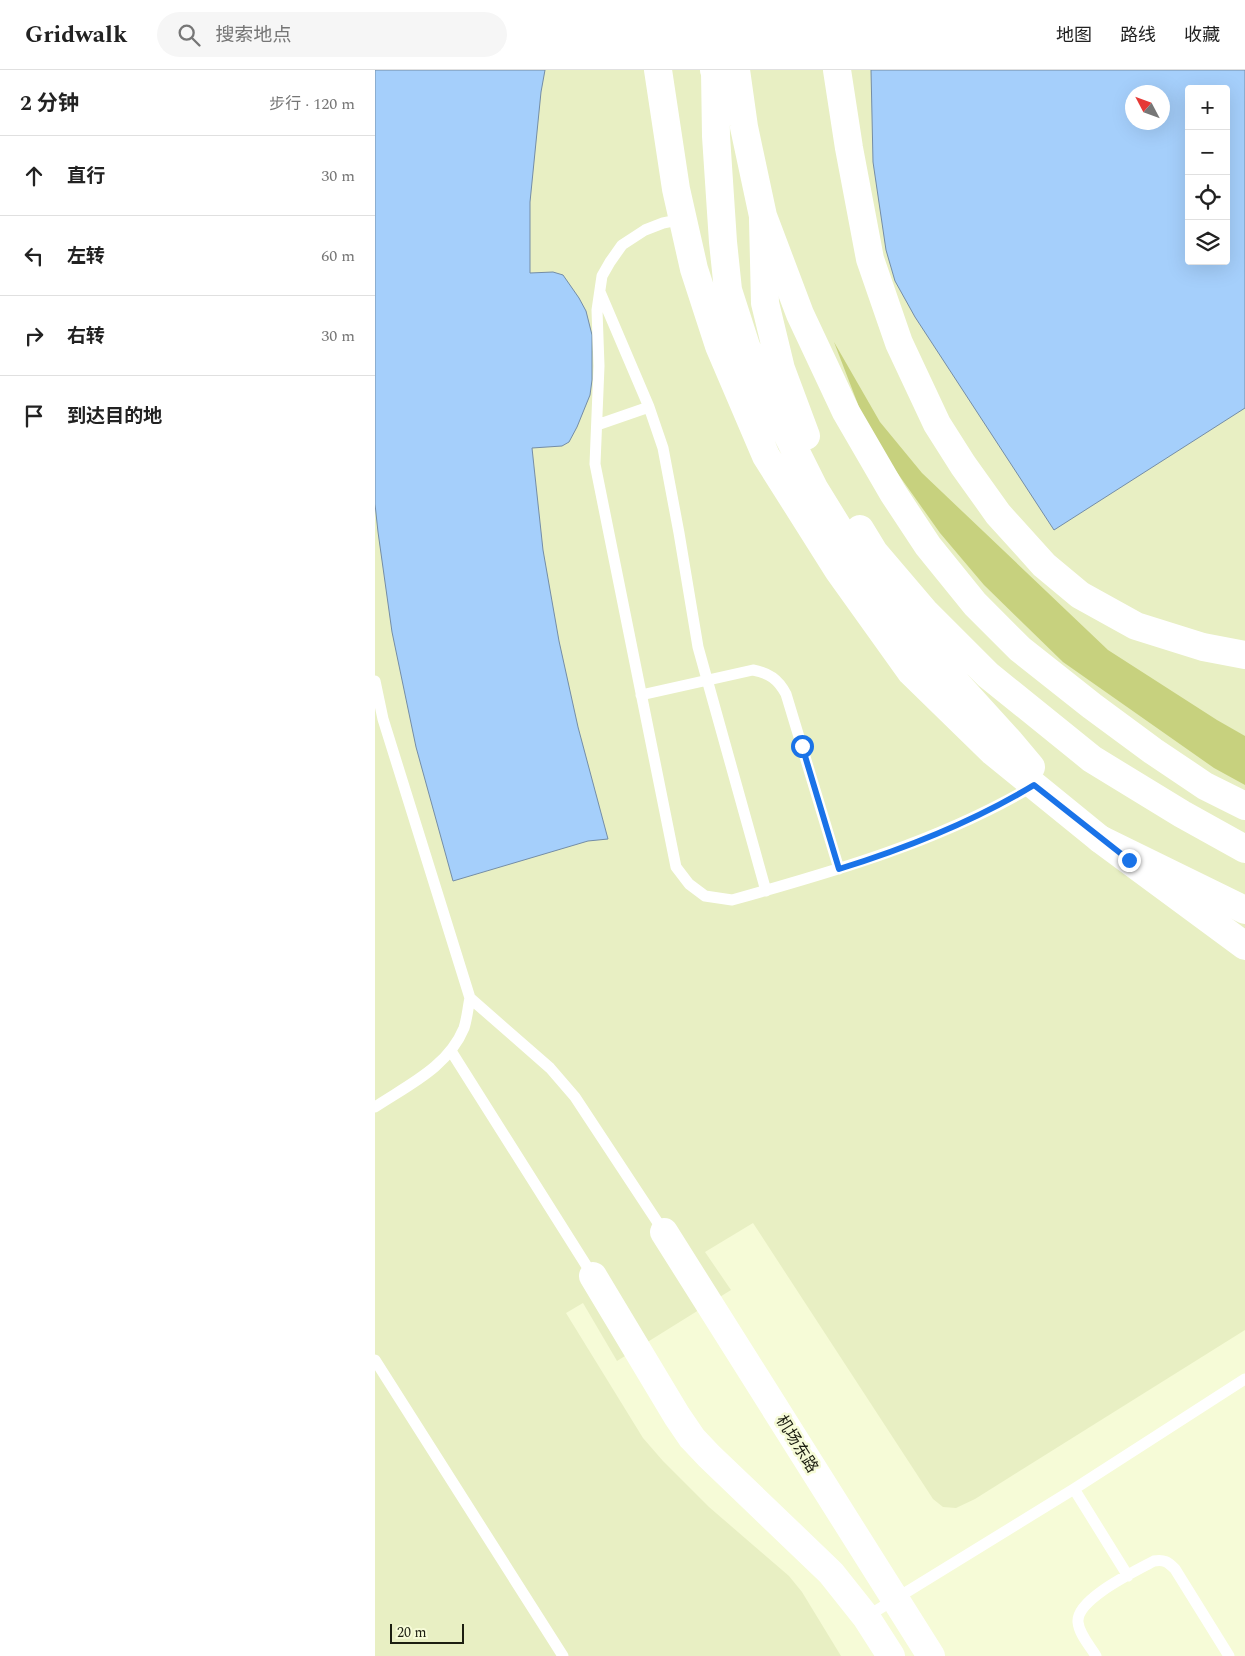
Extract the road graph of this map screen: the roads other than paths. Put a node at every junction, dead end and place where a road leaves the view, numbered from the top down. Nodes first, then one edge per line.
1 (658, 70) edge
2 (714, 70) edge
3 (736, 70) edge
4 (746, 70) edge
5 (837, 70) edge
6 (744, 127) junction
7 (750, 155) junction
8 (763, 216) junction
9 (683, 219) junction
10 (728, 290) junction
11 (600, 292) junction
12 (649, 407) junction
13 (597, 425) junction
14 (1245, 655) edge
15 (375, 681) edge
16 (707, 681) junction
17 (641, 695) junction
18 (1034, 785) junction
19 (1245, 806) edge
20 (1066, 810) junction
21 (1100, 838) junction
22 (1245, 849) edge
23 (839, 869) junction
24 (766, 891) junction
25 (1245, 910) edge
26 (1245, 946) edge
27 (470, 998) junction
28 (451, 1052) junction
29 (375, 1107) edge
30 (664, 1232) joint
31 (593, 1276) joint
32 (375, 1360) edge
33 (1245, 1379) edge
34 (1074, 1489) junction
35 (1128, 1576) junction
36 (895, 1599) junction
37 (866, 1616) junction
38 (563, 1656) edge
39 (891, 1656) edge
40 (931, 1656) edge
41 (1096, 1656) edge
42 (1229, 1656) edge

1 - 9 main road
2 - 7 main road
2 - 10 main road
3 - 6 main road
4 - 6 main road
4 - 10 main road
5 - 14 main road
6 - 7 main road
7 - 8 main road
8 - 19 main road
8 - 22 main road
9 - 11 lane
9 - 18 main road
10 - 20 main road
11 - 12 lane
11 - 13 lane
12 - 13 lane
12 - 16 lane
13 - 17 lane
15 - 27 lane
16 - 17 lane
16 - 23 lane
16 - 24 lane
17 - 24 lane
18 - 20 main road
18 - 23 lane
20 - 21 main road
21 - 25 main road
21 - 26 main road
23 - 24 lane
27 - 28 lane
27 - 30 lane
28 - 29 lane
28 - 31 lane
30 - 36 main road, 机场东路
31 - 37 main road
32 - 38 lane
33 - 34 lane
34 - 35 lane
34 - 36 lane
35 - 41 lane
35 - 42 lane
36 - 37 lane
36 - 40 main road, 机场东路
37 - 39 main road

